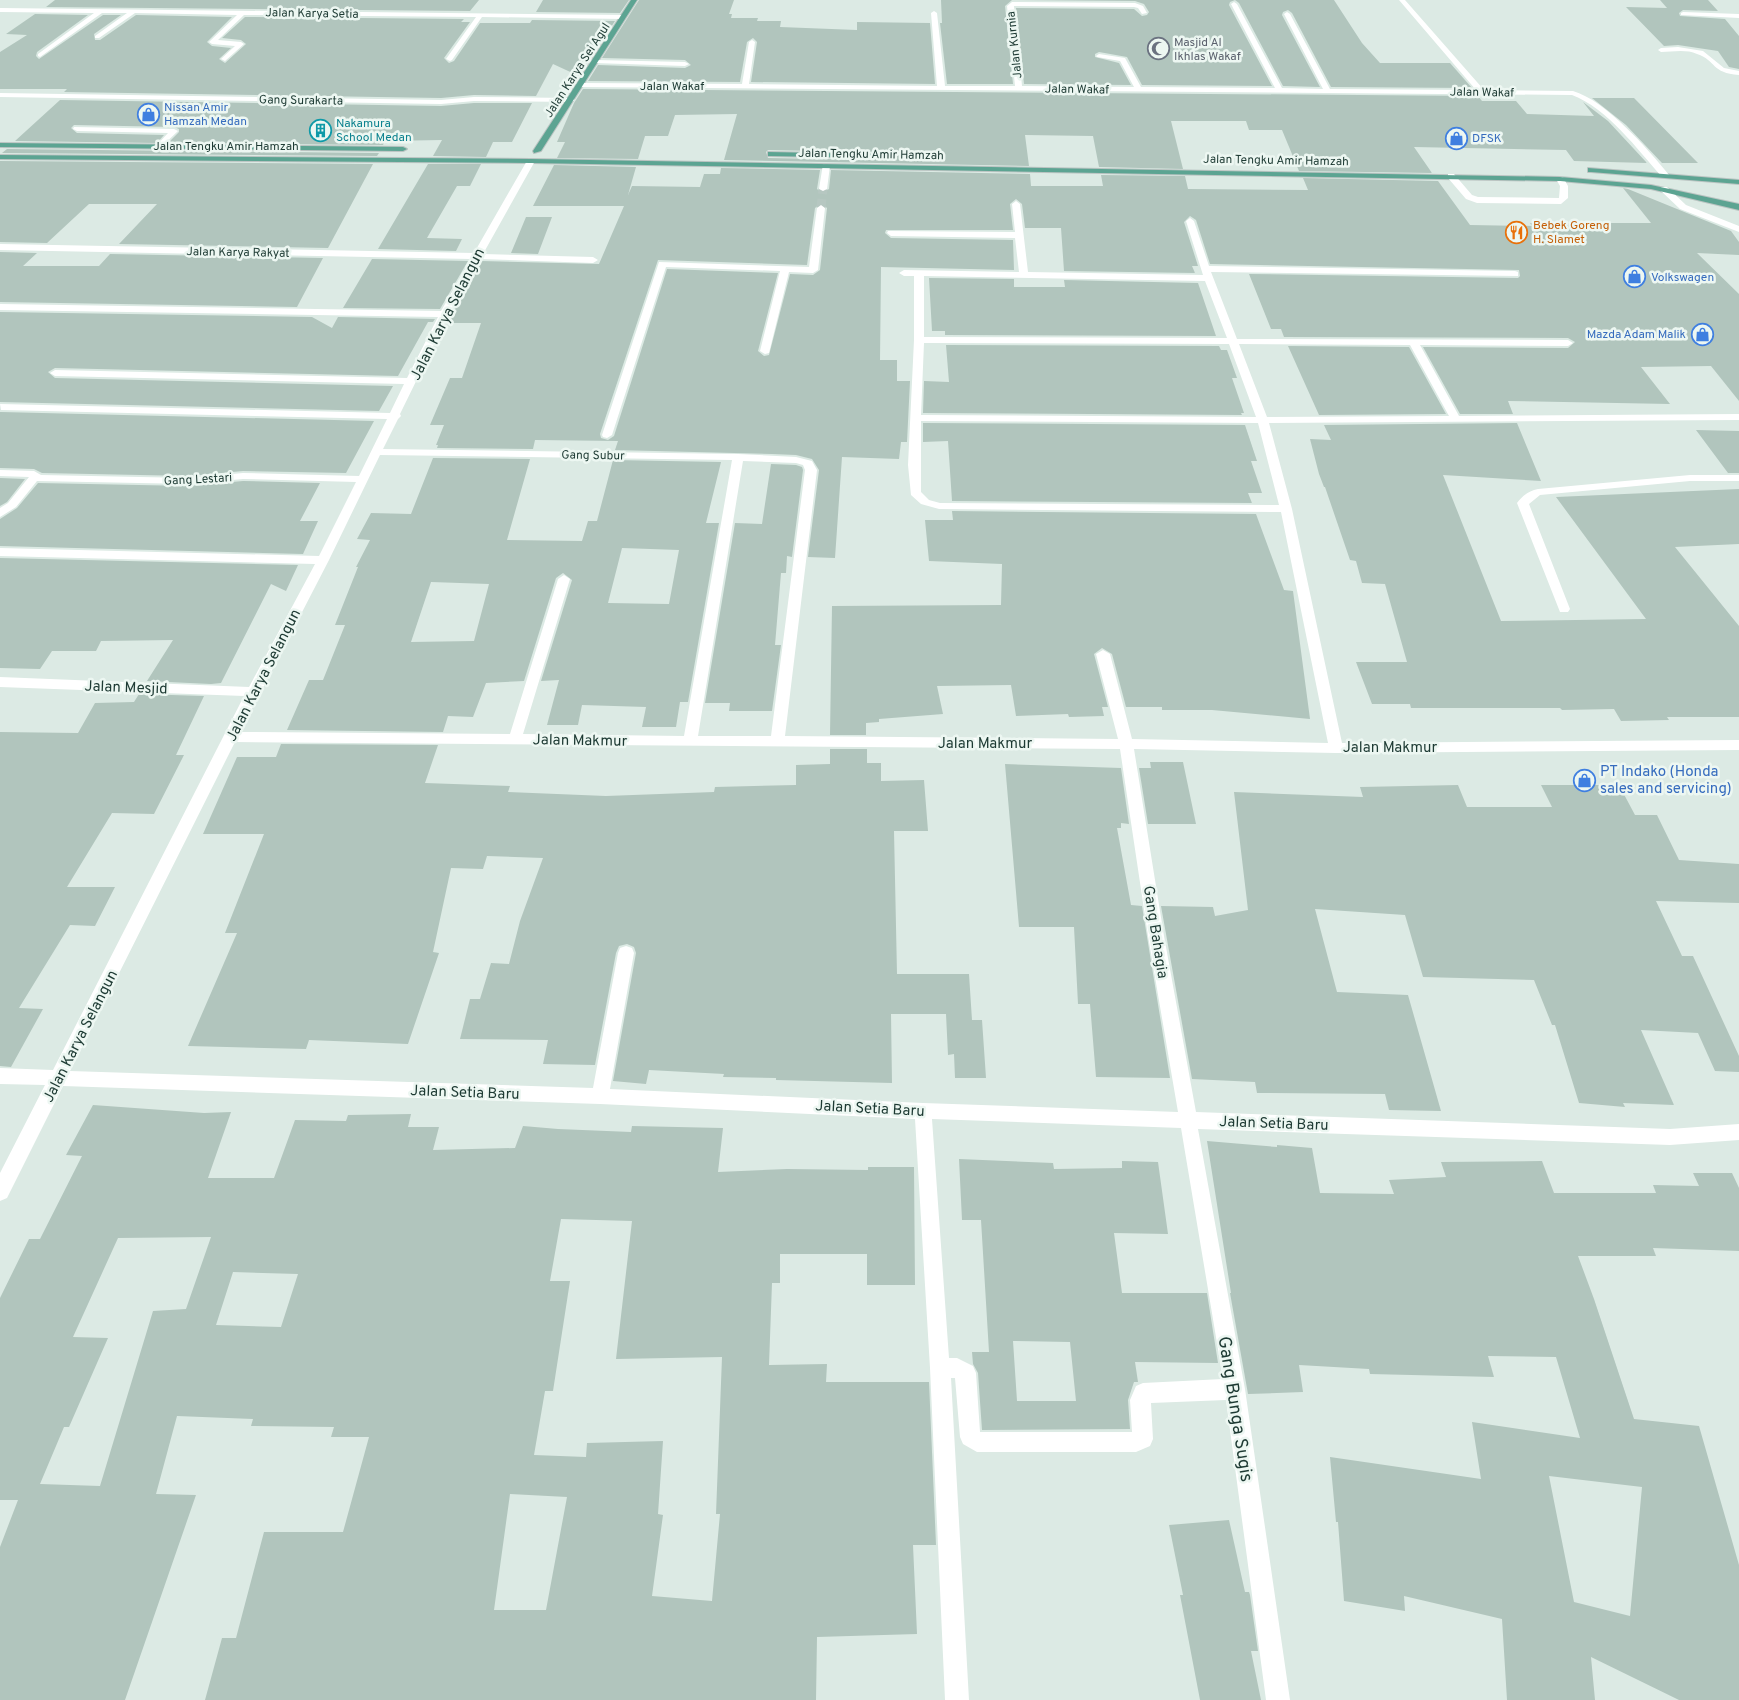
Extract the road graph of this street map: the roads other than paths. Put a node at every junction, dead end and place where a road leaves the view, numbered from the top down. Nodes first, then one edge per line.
1 (634, 0) edge
2 (1402, 0) edge
3 (1234, 4) dead end
4 (159, 6) dead end
5 (99, 8) junction
6 (0, 10) edge
7 (133, 12) junction
8 (152, 12) junction
9 (242, 12) junction
10 (1144, 12) dead end
11 (934, 13) dead end
12 (1287, 14) dead end
13 (1683, 14) dead end
14 (480, 16) junction
15 (1739, 16) edge
16 (623, 17) junction
17 (97, 37) dead end
18 (752, 42) dead end
19 (1660, 50) dead end
20 (40, 55) dead end
21 (1099, 56) dead end
22 (225, 59) dead end
23 (450, 59) dead end
24 (596, 62) junction
25 (685, 64) dead end
26 (1739, 73) edge
27 (581, 85) junction
28 (744, 86) junction
29 (941, 87) junction
30 (1019, 88) junction
31 (1139, 90) junction
32 (1280, 92) junction
33 (1328, 92) junction
34 (1482, 92) junction
35 (0, 95) edge
36 (571, 100) junction
37 (77, 129) dead end
38 (0, 145) edge
39 (40, 145) junction
40 (160, 146) junction
41 (409, 149) dead end
42 (547, 151) dead end
43 (532, 154) junction
44 (764, 154) dead end
45 (0, 156) edge
46 (882, 156) dead end
47 (29, 157) junction
48 (1050, 158) dead end
49 (826, 166) junction
50 (1050, 169) junction
51 (1585, 170) dead end
52 (1666, 174) junction
53 (1451, 176) junction
54 (1560, 178) junction
55 (1739, 182) edge
56 (823, 189) tunnel mouth
57 (1664, 189) junction
58 (1734, 196) dead end
59 (1016, 204) dead end
60 (1739, 206) edge
61 (821, 208) tunnel mouth
62 (1190, 221) dead end
63 (1739, 229) edge
64 (890, 233) dead end
65 (1020, 235) junction
66 (0, 248) edge
67 (475, 256) junction
68 (593, 260) dead end
69 (785, 268) junction
70 (904, 273) dead end
71 (919, 274) junction
72 (1208, 274) junction
73 (1515, 274) dead end
74 (1024, 275) junction
75 (0, 307) edge
76 (444, 314) junction
77 (920, 340) junction
78 (1234, 342) junction
79 (1414, 342) junction
80 (1568, 343) dead end
81 (765, 352) dead end
82 (55, 373) dead end
83 (412, 380) junction
84 (1, 407) edge
85 (396, 416) junction
86 (1739, 417) edge
87 (917, 418) junction
88 (1456, 419) junction
89 (1263, 420) junction
90 (607, 435) dead end
91 (377, 452) junction
92 (738, 457) junction
93 (0, 473) edge
94 (34, 478) junction
95 (363, 478) junction
96 (1739, 478) edge
97 (1286, 509) junction
98 (0, 514) edge
99 (0, 552) edge
100 (323, 560) junction
101 (564, 579) dead end
102 (1564, 609) dead end
103 (1103, 654) dead end
104 (0, 682) edge
105 (253, 692) junction
106 (230, 737) junction
107 (515, 739) junction
108 (777, 741) junction
109 (690, 742) junction
110 (1126, 744) junction
111 (1739, 745) edge
112 (1336, 748) junction
113 (626, 953) dead end
114 (0, 1076) edge
115 (59, 1078) junction
116 (600, 1096) junction
117 (923, 1111) junction
118 (1189, 1120) junction
119 (1739, 1132) edge
120 (0, 1192) edge
121 (940, 1368) junction
122 (1234, 1389) junction
123 (957, 1700) edge
124 (1278, 1700) edge

1 - 16 main road, Jalan Karya Sei Agul
2 - 34 street
3 - 32 street
4 - 8 street
5 - 6 street, Jalan Karya Setia
5 - 7 street, Jalan Karya Setia
5 - 20 street
7 - 8 street, Jalan Karya Setia
7 - 17 street
8 - 9 street, Jalan Karya Setia
9 - 14 street, Jalan Karya Setia
9 - 22 street
10 - 30 street, Jalan Kurnia
11 - 29 street
12 - 33 street
13 - 15 street
14 - 16 street, Jalan Karya Setia
14 - 23 street
16 - 24 main road, Jalan Karya Sei Agul
18 - 28 street
19 - 26 street
21 - 31 street
24 - 25 street
24 - 27 main road, Jalan Karya Sei Agul
27 - 28 street, Jalan Wakaf
27 - 36 main road, Jalan Karya Sei Agul
28 - 29 street, Jalan Wakaf
29 - 30 street, Jalan Wakaf
30 - 31 street, Jalan Wakaf
31 - 32 street, Jalan Wakaf
32 - 33 street, Jalan Wakaf
33 - 34 street, Jalan Wakaf
34 - 52 street, Jalan Wakaf
35 - 36 street, Gang Surakarta
36 - 43 main road, Jalan Karya Sei Agul
37 - 40 street
38 - 39 main road, Jalan Tengku Amir Hamzah
39 - 40 main road, Jalan Tengku Amir Hamzah
39 - 47 main road
40 - 41 main road, Jalan Tengku Amir Hamzah
42 - 43 main road, Jalan Tengku Amir Hamzah
43 - 47 main road, Jalan Tengku Amir Hamzah
43 - 49 main road, Jalan Tengku Amir Hamzah
43 - 67 street, Jalan Karya Selangun
44 - 46 main road, Jalan Tengku Amir Hamzah
45 - 47 main road, Jalan Tengku Amir Hamzah
48 - 50 main road
49 - 50 main road, Jalan Tengku Amir Hamzah
49 - 56 street
50 - 53 main road, Jalan Tengku Amir Hamzah
51 - 52 main road
52 - 55 main road
53 - 54 main road, Jalan Tengku Amir Hamzah
53 - 54 street
54 - 57 main road, Jalan Tengku Amir Hamzah
57 - 60 main road, Jalan Tengku Amir Hamzah
57 - 63 street
58 - 60 main road
59 - 65 street
61 - 69 street
62 - 72 street
64 - 65 street
65 - 74 street
66 - 67 street, Jalan Karya Rakyat
67 - 68 street, Jalan Karya Rakyat
67 - 76 street, Jalan Karya Selangun
69 - 81 street
69 - 90 street
70 - 71 street
71 - 74 street
71 - 77 street
72 - 73 street
72 - 74 street
72 - 78 street
75 - 76 street
76 - 83 street, Jalan Karya Selangun
77 - 78 street
77 - 87 street
78 - 79 street
78 - 89 street
79 - 80 street
79 - 88 street
82 - 83 street
83 - 85 street, Jalan Karya Selangun
84 - 85 street
85 - 91 street, Jalan Karya Selangun
86 - 88 street
87 - 89 street
87 - 97 street
88 - 89 street
89 - 97 street
91 - 92 street, Gang Subur
91 - 95 street, Jalan Karya Selangun
92 - 108 street, Gang Subur
92 - 109 street
93 - 94 street, Gang Lestari
94 - 95 street, Gang Lestari
94 - 98 street
95 - 100 street, Jalan Karya Selangun
96 - 102 street
97 - 112 street
99 - 100 street
100 - 105 street, Jalan Karya Selangun
101 - 107 street
103 - 110 street, Gang Bahagia
104 - 105 street, Jalan Mesjid
105 - 106 street, Jalan Karya Selangun
106 - 107 street, Jalan Makmur
106 - 115 street, Jalan Karya Selangun
107 - 109 street, Jalan Makmur
108 - 109 street, Jalan Makmur
108 - 110 street, Jalan Makmur
110 - 112 street, Jalan Makmur
110 - 118 street, Gang Bahagia
111 - 112 street, Jalan Makmur
113 - 116 street
114 - 115 street, Jalan Setia Baru
115 - 116 street, Jalan Setia Baru
115 - 120 street, Jalan Karya Selangun
116 - 117 street, Jalan Setia Baru
117 - 118 street, Jalan Setia Baru
117 - 121 street
118 - 119 street, Jalan Setia Baru
118 - 122 street, Gang Bunga Sugis
121 - 122 street
121 - 123 street
122 - 124 street, Gang Bunga Sugis

